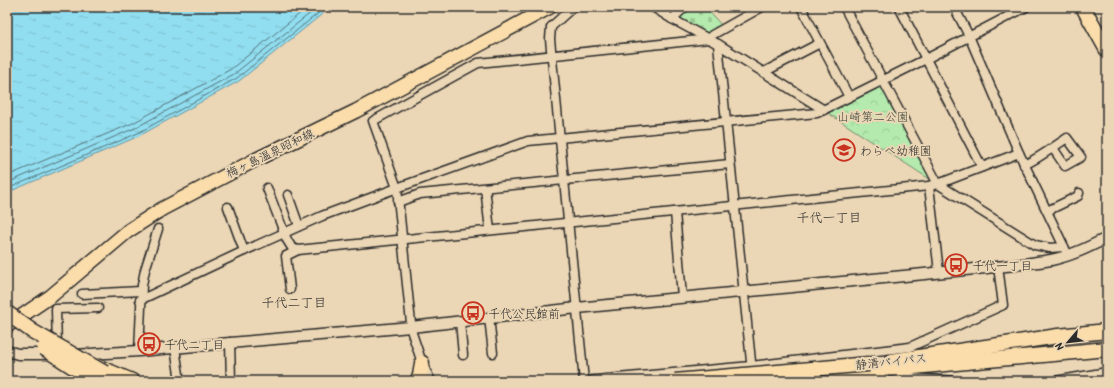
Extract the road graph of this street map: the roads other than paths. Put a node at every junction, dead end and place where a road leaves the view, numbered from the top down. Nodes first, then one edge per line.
1 (550, 7) edge
2 (573, 7) edge
3 (653, 7) edge
4 (685, 7) edge
5 (762, 7) edge
6 (801, 7) edge
7 (844, 7) edge
8 (899, 7) edge
9 (954, 7) edge
10 (1026, 7) edge
11 (1083, 7) edge
12 (1010, 11) edge
13 (672, 19) junction
14 (969, 36) junction
15 (709, 39) junction
16 (820, 43) junction
17 (718, 44) junction
18 (1107, 50) edge
19 (551, 54) junction
20 (926, 59) junction
21 (764, 72) junction
22 (883, 80) junction
23 (849, 98) junction
24 (824, 110) junction
25 (727, 121) junction
26 (559, 138) junction
27 (1053, 148) dead end
28 (1018, 153) junction
29 (730, 164) junction
30 (1024, 164) junction
31 (982, 167) junction
32 (564, 180) junction
33 (934, 185) junction
34 (267, 188) dead end
35 (397, 188) junction
36 (486, 188) junction
37 (1079, 193) dead end
38 (288, 194) dead end
39 (398, 202) junction
40 (735, 206) junction
41 (228, 207) dead end
42 (1047, 211) junction
43 (675, 212) junction
44 (568, 222) junction
45 (299, 226) junction
46 (158, 229) dead end
47 (490, 230) junction
48 (284, 233) junction
49 (1107, 238) edge
50 (401, 239) junction
51 (298, 250) junction
52 (244, 251) junction
53 (1066, 251) junction
54 (998, 266) junction
55 (939, 272) junction
56 (290, 289) dead end
57 (141, 291) junction
58 (744, 291) junction
59 (82, 294) dead end
60 (682, 297) junction
61 (140, 300) junction
62 (98, 308) dead end
63 (577, 308) junction
64 (7, 314) edge
65 (490, 317) junction
66 (460, 321) junction
67 (7, 326) edge
68 (411, 327) junction
69 (1107, 331) edge
70 (1107, 340) edge
71 (230, 342) junction
72 (175, 348) junction
73 (1107, 349) edge
74 (7, 351) edge
75 (139, 351) junction
76 (493, 353) dead end
77 (57, 355) junction
78 (463, 355) dead end
79 (1107, 357) edge
80 (422, 363) junction
81 (751, 366) junction
82 (911, 368) junction
83 (870, 372) edge
84 (1107, 372) edge
85 (102, 377) edge
86 (123, 381) edge
87 (132, 381) edge
88 (180, 381) edge
89 (231, 381) edge
90 (417, 381) edge
91 (432, 381) edge
92 (584, 381) edge
93 (675, 381) edge
94 (753, 381) edge
95 (785, 381) edge
96 (846, 381) edge
97 (893, 381) edge
98 (958, 381) edge
99 (1055, 381) edge

1 - 67 main road, 梅ヶ島温泉昭和線
2 - 19 street
3 - 13 street
4 - 13 street
5 - 15 street
6 - 16 street
7 - 22 street
8 - 20 street
9 - 14 street
10 - 12 street
11 - 18 highway
12 - 14 street
13 - 15 street
14 - 20 street
14 - 28 street
15 - 17 street
15 - 19 street
16 - 21 street
16 - 23 street
17 - 21 street
17 - 25 street
19 - 26 street
19 - 35 street
20 - 22 street
20 - 31 street
21 - 24 street
22 - 23 street
22 - 33 street
23 - 24 street
24 - 25 street
25 - 26 street
25 - 29 street
26 - 32 street
26 - 35 street
27 - 30 street
28 - 30 street
28 - 31 street
29 - 32 street
29 - 40 street
30 - 42 street
31 - 33 street
32 - 36 street
32 - 44 street
33 - 40 street
33 - 53 street
33 - 55 street
34 - 48 street
35 - 39 street
35 - 45 street
36 - 39 street
36 - 47 street
37 - 42 street
38 - 45 street
39 - 50 street
40 - 43 street
40 - 58 street
41 - 52 street
42 - 53 street
43 - 44 street
43 - 60 street
44 - 47 street
44 - 63 street
45 - 48 street
46 - 57 street
47 - 50 street
48 - 51 street
48 - 52 street
49 - 53 street
50 - 51 street
50 - 68 street
51 - 56 street
52 - 61 street
53 - 54 street
54 - 55 street
54 - 81 street
55 - 58 street
57 - 59 street
57 - 61 street
58 - 60 street
58 - 81 street
60 - 63 street
61 - 75 street
62 - 77 street
63 - 65 street
63 - 92 street
64 - 85 highway, bridge
65 - 66 street
65 - 76 street
66 - 68 street
66 - 78 street
67 - 85 highway, bridge
68 - 71 street
68 - 80 street
69 - 83 highway
70 - 83 highway, 静清バイパス
71 - 72 street
71 - 89 street
72 - 75 street
72 - 88 street
73 - 82 highway, 静清バイパス
74 - 77 street
75 - 77 street
79 - 82 highway
80 - 90 highway
80 - 91 street
81 - 92 street
81 - 94 street
82 - 83 highway, 静清バイパス
83 - 93 highway, 静清バイパス, bridge
83 - 95 highway, 静清バイパス
83 - 96 street
84 - 99 street
85 - 86 highway
85 - 87 highway
97 - 98 street

